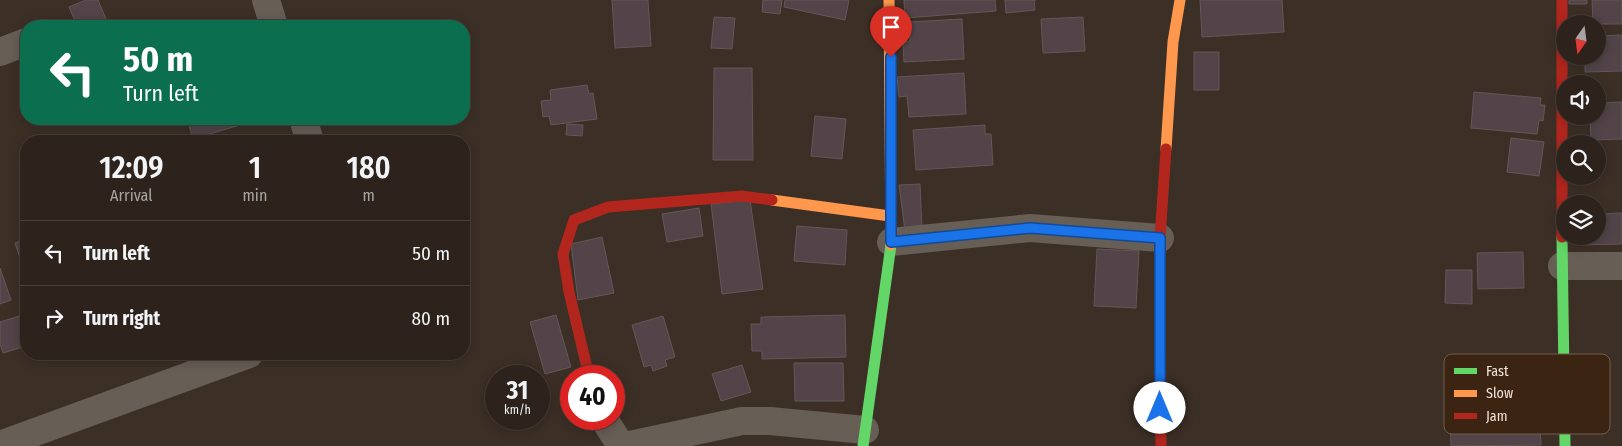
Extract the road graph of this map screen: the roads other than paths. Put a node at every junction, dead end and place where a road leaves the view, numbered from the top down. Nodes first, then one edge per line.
1 (266, 0) edge
2 (889, 0) edge
3 (1180, 0) edge
4 (1562, 0) edge
5 (272, 20) edge
6 (20, 44) edge
7 (0, 52) edge
8 (891, 229) junction
9 (1160, 238) junction
10 (1562, 266) junction
11 (1622, 266) edge
12 (1563, 354) edge
13 (233, 360) edge
14 (586, 365) edge
15 (611, 430) edge
16 (864, 438) edge
17 (0, 446) edge
18 (621, 446) edge
19 (626, 446) edge
20 (1161, 446) edge

1 - 5 street
2 - 8 street
3 - 9 street
4 - 10 street
6 - 7 street
8 - 9 street
8 - 14 street
8 - 16 street
9 - 20 street
10 - 11 street
10 - 12 street
13 - 17 street
15 - 18 street
16 - 19 street

